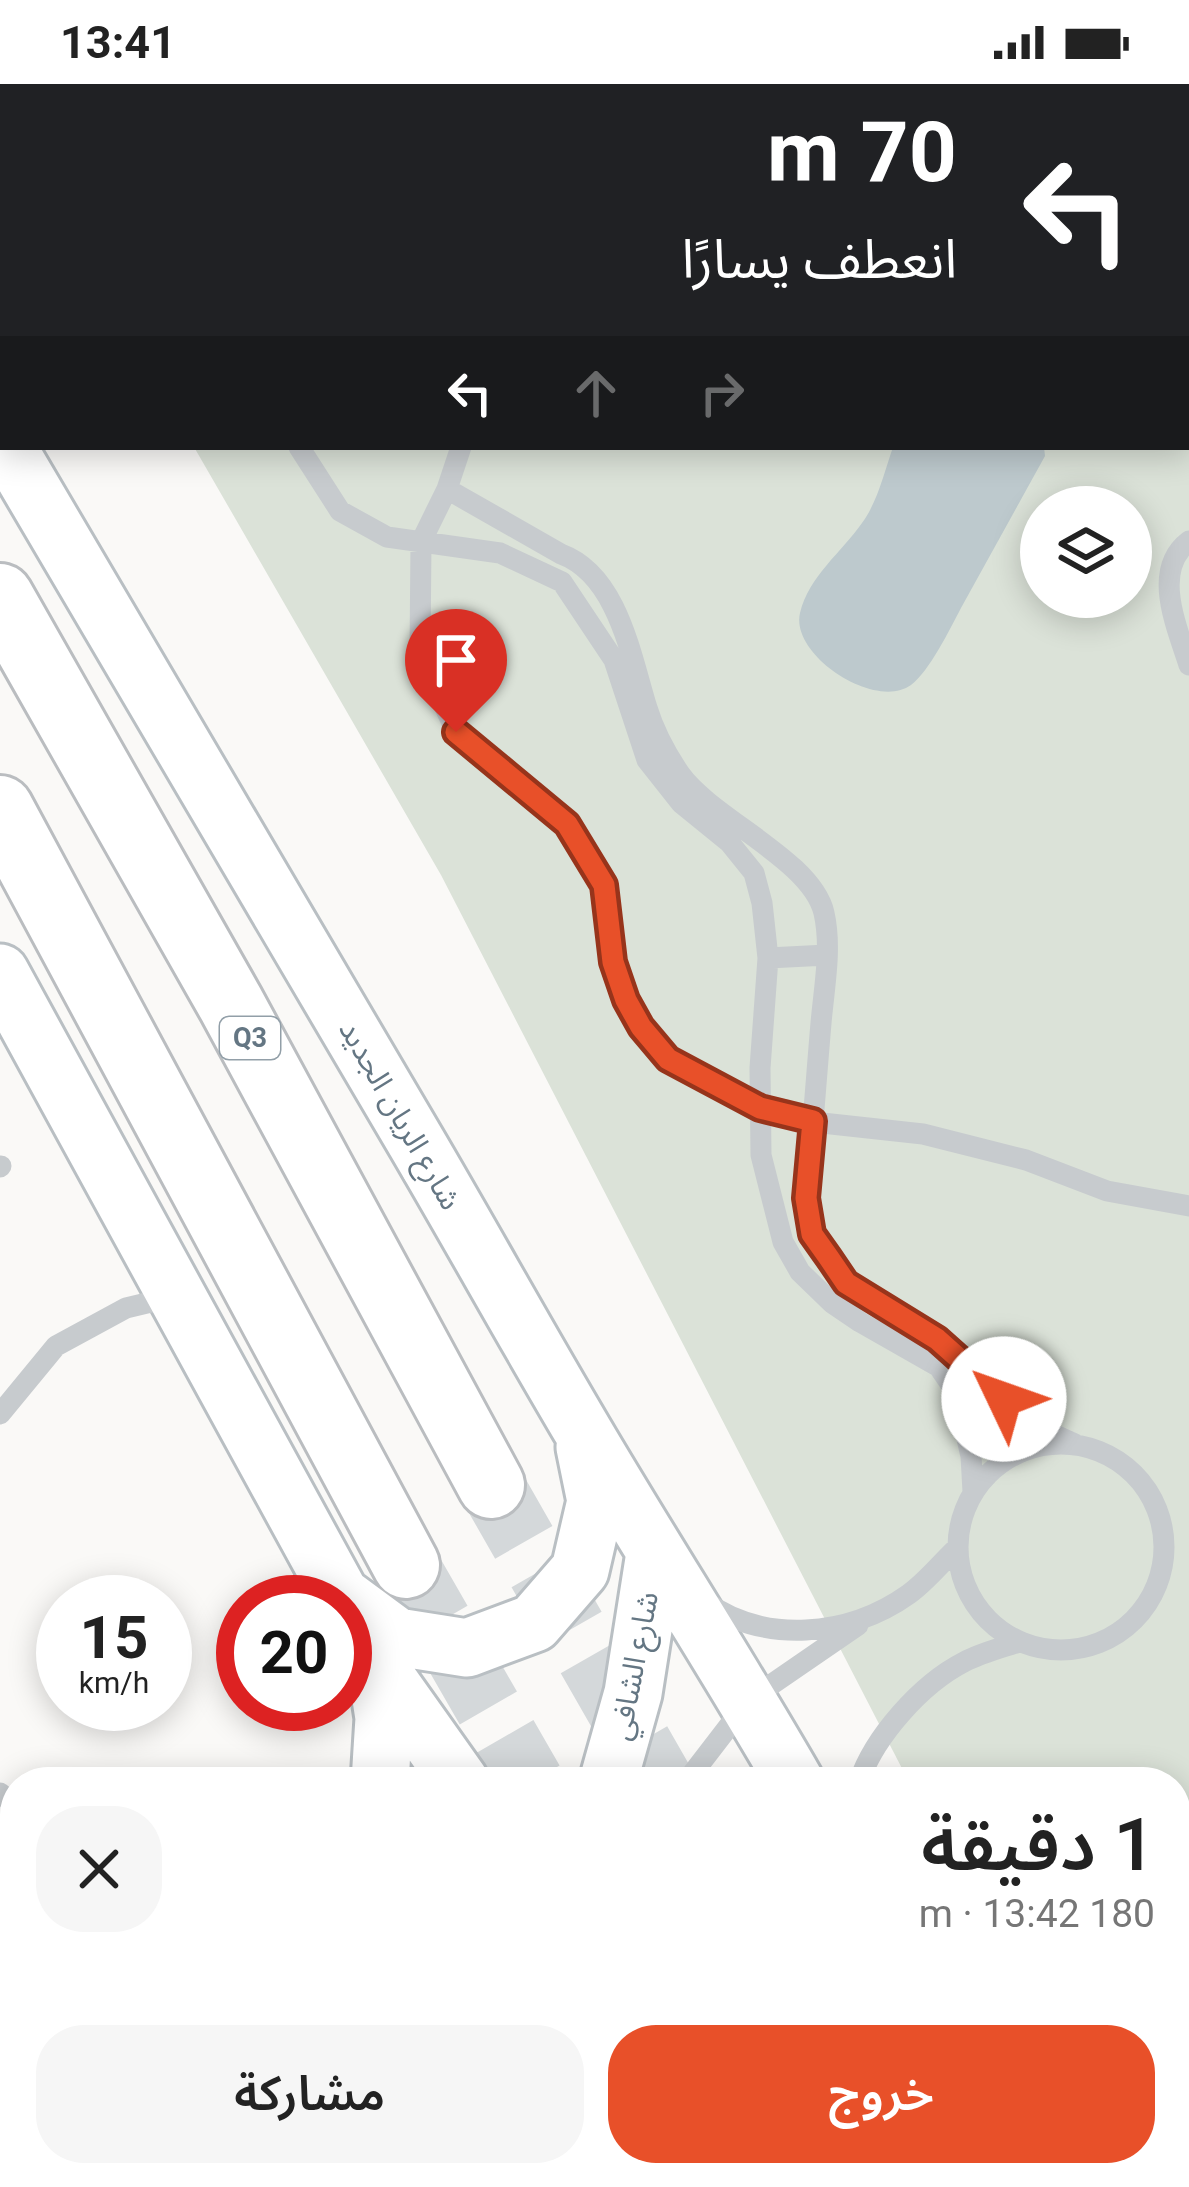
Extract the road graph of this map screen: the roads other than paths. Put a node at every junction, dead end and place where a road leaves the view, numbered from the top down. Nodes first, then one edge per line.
1 (8, 450) edge
2 (300, 450) edge
3 (460, 450) edge
4 (447, 489) junction
5 (1189, 541) edge
6 (421, 542) junction
7 (0, 597) edge
8 (1189, 664) edge
9 (0, 809) edge
10 (827, 956) junction
11 (768, 958) junction
12 (0, 973) edge
13 (760, 1108) junction
14 (813, 1121) junction
15 (1189, 1206) edge
16 (176, 1295) junction
17 (0, 1414) edge
18 (582, 1429) junction
19 (1075, 1444) junction
20 (490, 1485) tunnel mouth
21 (973, 1492) junction
22 (957, 1548) junction
23 (655, 1552) junction
24 (406, 1565) tunnel mouth
25 (329, 1575) edge
26 (873, 1615) junction
27 (372, 1620) edge
28 (1019, 1642) junction
29 (372, 1656) edge
30 (375, 1662) junction
31 (749, 1700) junction
32 (381, 1767) edge
33 (449, 1767) edge
34 (614, 1767) edge
35 (698, 1767) edge
36 (787, 1767) edge
37 (863, 1767) edge

1 - 18 main road, شارع الريان الجديد
2 - 6 lane
3 - 4 lane
4 - 6 lane
4 - 10 lane
5 - 8 lane
6 - 11 lane
6 - 13 lane
7 - 20 highway, Q3
9 - 24 highway
10 - 11 lane
10 - 14 lane
11 - 13 lane
12 - 16 main road
13 - 14 lane
13 - 21 lane
14 - 15 lane
14 - 19 lane
16 - 17 lane
16 - 25 main road
18 - 23 main road, شارع الريان الجديد
18 - 27 main road
19 - 21 lane
19 - 28 lane
21 - 22 lane
22 - 26 lane
22 - 28 lane
23 - 26 lane
23 - 31 main road, شارع الريان الجديد
23 - 34 main road, شارع الشافي
26 - 31 lane
28 - 37 lane
29 - 30 main road
30 - 32 main road
30 - 33 main road
31 - 35 lane
31 - 36 main road, شارع الريان الجديد

